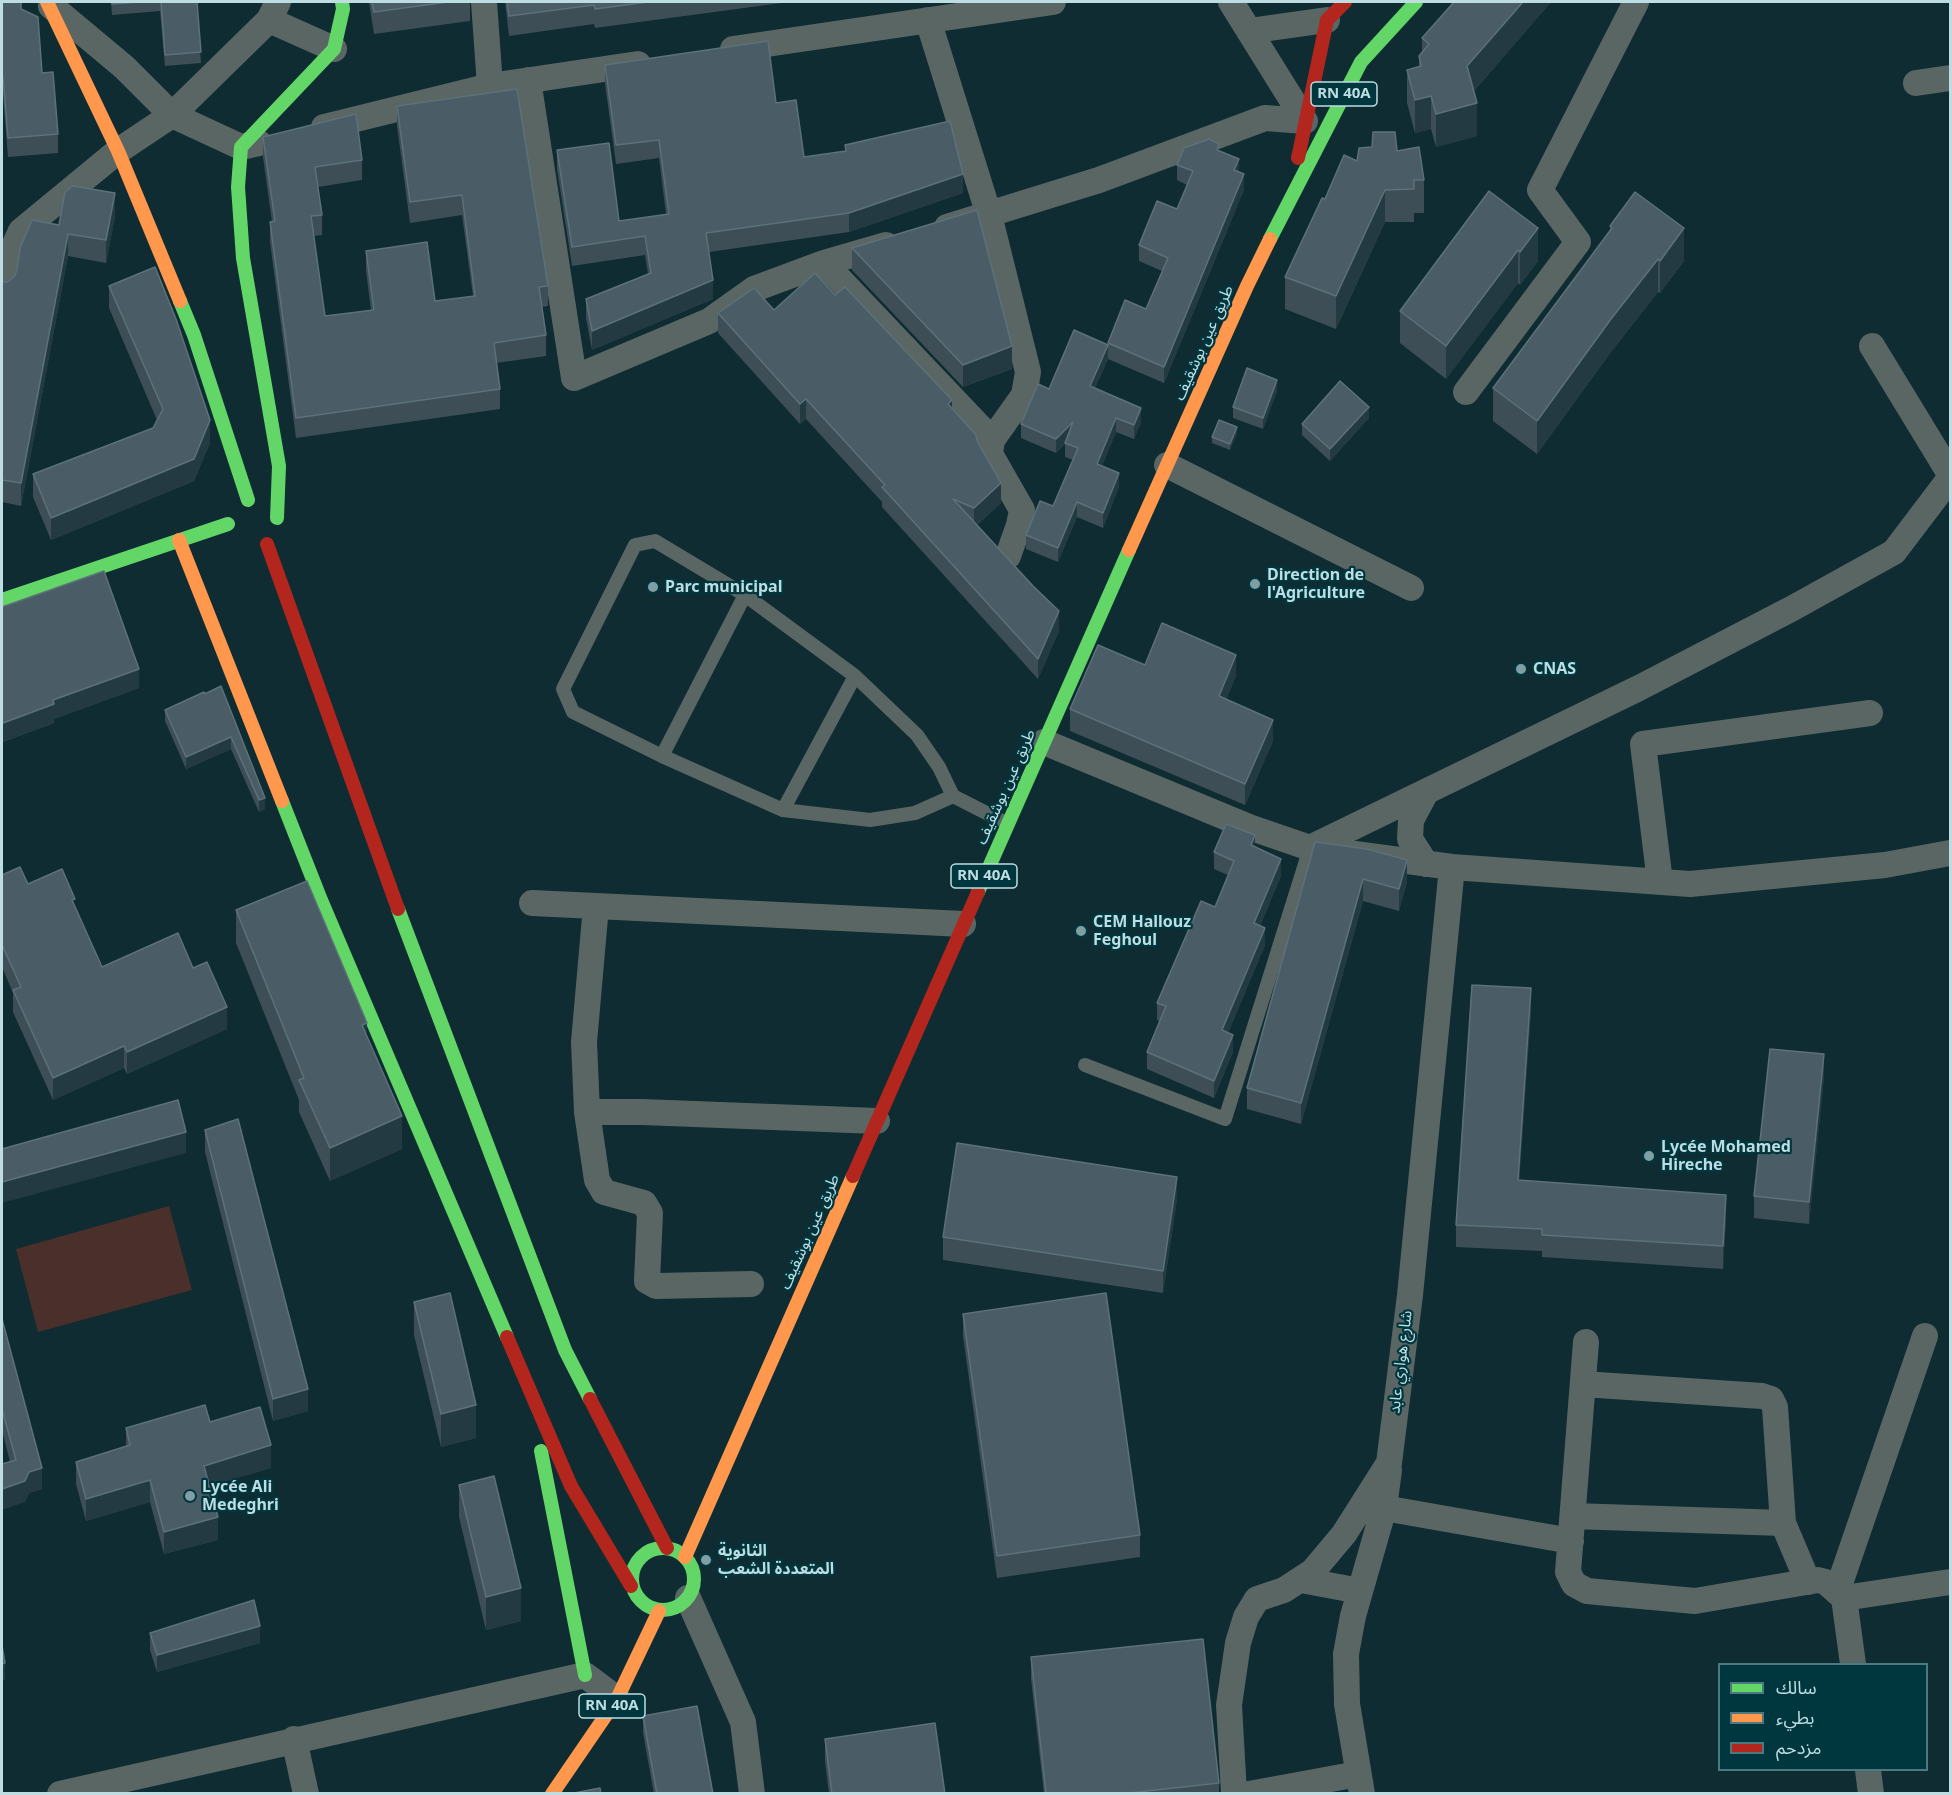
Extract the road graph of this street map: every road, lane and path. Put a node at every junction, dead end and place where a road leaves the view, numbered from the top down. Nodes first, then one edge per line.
1 (49, 2) edge
2 (342, 2) edge
3 (484, 2) edge
4 (1053, 2) edge
5 (1232, 2) edge
6 (1345, 2) edge
7 (1416, 2) edge
8 (1636, 2) edge
9 (273, 11) edge
10 (928, 20) junction
11 (1327, 20) junction
12 (1249, 31) junction
13 (334, 49) junction
14 (705, 54) edge
15 (658, 61) edge
16 (1950, 78) edge
17 (528, 80) junction
18 (1916, 84) dead end
19 (490, 86) junction
20 (172, 115) junction
21 (1305, 121) junction
22 (241, 147) junction
23 (118, 151) junction
24 (1291, 198) junction
25 (989, 215) junction
26 (824, 263) junction
27 (3, 273) edge
28 (1872, 346) dead end
29 (1466, 392) dead end
30 (992, 440) junction
31 (1167, 465) junction
32 (1950, 474) edge
33 (1950, 478) edge
34 (258, 501) junction
35 (277, 518) junction
36 (180, 540) junction
37 (1008, 556) edge
38 (1410, 588) dead end
39 (745, 595) junction
40 (2, 600) edge
41 (855, 676) junction
42 (1870, 713) dead end
43 (1044, 742) junction
44 (662, 756) junction
45 (1426, 792) junction
46 (953, 796) junction
47 (783, 810) junction
48 (1008, 824) junction
49 (1310, 848) junction
50 (1950, 853) edge
51 (1426, 864) junction
52 (1452, 867) junction
53 (1660, 882) junction
54 (532, 903) dead end
55 (596, 906) junction
56 (963, 924) junction
57 (1085, 1065) dead end
58 (587, 1112) junction
59 (877, 1120) junction
60 (751, 1284) dead end
61 (1925, 1336) dead end
62 (1586, 1342) dead end
63 (527, 1381) junction
64 (1583, 1384) junction
65 (1389, 1463) junction
66 (1384, 1508) junction
67 (1783, 1523) junction
68 (1572, 1529) junction
69 (667, 1548) junction
70 (685, 1557) junction
71 (1301, 1580) junction
72 (1808, 1582) junction
73 (1950, 1582) edge
74 (631, 1586) junction
75 (1360, 1591) junction
76 (1840, 1595) junction
77 (688, 1598) junction
78 (659, 1611) junction
79 (1853, 1663) edge
80 (585, 1675) junction
81 (617, 1699) junction
82 (294, 1739) junction
83 (1868, 1771) edge
84 (148, 1784) edge
85 (1360, 1784) edge
86 (60, 1794) edge
87 (306, 1794) edge
88 (552, 1794) edge
89 (752, 1794) edge
90 (1234, 1794) edge
91 (1249, 1794) edge
92 (1871, 1794) edge

1 - 20 street
1 - 23 street
2 - 13 street
3 - 19 street
4 - 10 street
5 - 12 street
6 - 11 street
7 - 24 street, RN 40A
8 - 29 street
9 - 13 street
9 - 20 street
10 - 14 street
10 - 25 street
11 - 12 street
11 - 21 street, RN 40A
12 - 21 street
13 - 22 street
15 - 17 street
16 - 18 street
17 - 19 street
17 - 26 street
19 - 22 street
20 - 22 street
20 - 23 street
21 - 24 street, RN 40A
21 - 25 street
22 - 35 street
23 - 27 street
23 - 34 street
24 - 31 street, طريق عين بوشقيف / RN 40A
25 - 26 street
25 - 30 street
26 - 30 street
28 - 32 street
30 - 37 street
31 - 38 street
31 - 43 street, طريق عين بوشقيف / RN 40A
33 - 45 street
34 - 35 street
34 - 36 street
35 - 69 street
36 - 40 street
36 - 63 street
39 - 41 lane
39 - 44 lane
39 - 44 lane
41 - 46 lane
41 - 47 lane
42 - 53 street
43 - 48 street, طريق عين بوشقيف / RN 40A
43 - 49 street
44 - 47 lane
45 - 49 street
45 - 51 street
46 - 47 lane
46 - 48 lane
48 - 56 street, طريق عين بوشقيف / RN 40A
49 - 51 street
49 - 57 lane
50 - 53 street
51 - 52 street
52 - 53 street
52 - 65 street, شارع هواري عابد
54 - 55 street
55 - 56 street
55 - 58 street
56 - 59 street, طريق عين بوشقيف / RN 40A
58 - 59 street
58 - 60 street
59 - 70 street, طريق عين بوشقيف / RN 40A
61 - 76 street
62 - 64 street
63 - 74 street
63 - 80 street
64 - 67 street
64 - 68 street
65 - 66 street
65 - 71 street, شارع هواري عابد
66 - 68 street
66 - 75 street
67 - 68 street
67 - 72 street
68 - 72 street
69 - 70 street
69 - 74 street
70 - 77 street
71 - 75 street
71 - 90 street, شارع هواري عابد
72 - 76 street
73 - 76 street
74 - 78 street
75 - 85 street
76 - 79 street
77 - 78 street
77 - 89 street
78 - 81 street, RN 40A
80 - 81 street
80 - 82 street
81 - 88 street, RN 40A
82 - 84 street
82 - 87 street
83 - 92 street
84 - 86 street
85 - 91 street

